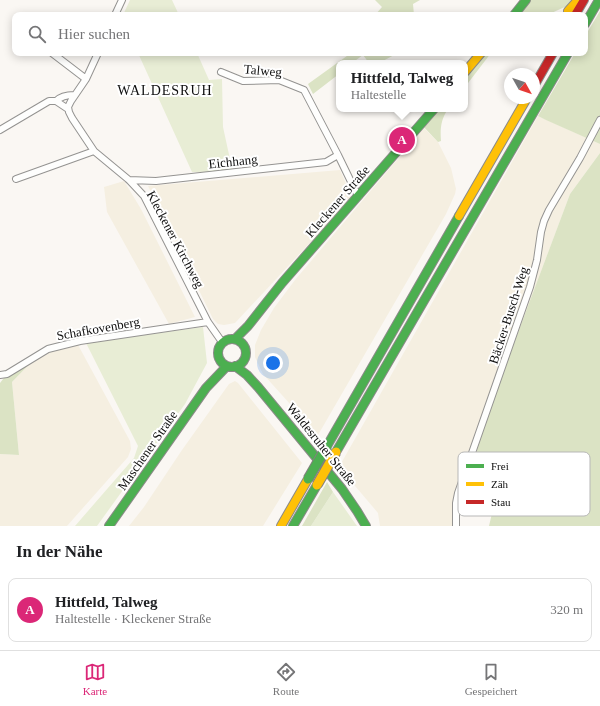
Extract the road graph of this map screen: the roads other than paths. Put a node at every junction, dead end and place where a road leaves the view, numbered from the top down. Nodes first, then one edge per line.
1 (122, 0) edge
2 (526, 0) edge
3 (578, 0) edge
4 (584, 0) edge
5 (599, 0) edge
6 (116, 12) edge
7 (516, 12) edge
8 (572, 12) edge
9 (573, 12) edge
10 (588, 19) edge
11 (56, 56) edge
12 (97, 56) edge
13 (479, 56) edge
14 (551, 56) edge
15 (566, 56) edge
16 (468, 69) edge
17 (221, 72) dead end
18 (540, 76) edge
19 (86, 79) junction
20 (74, 95) junction
21 (56, 101) junction
22 (524, 104) edge
23 (68, 109) junction
24 (431, 112) edge
25 (600, 120) edge
26 (0, 130) edge
27 (94, 151) junction
28 (338, 155) junction
29 (16, 179) dead end
30 (129, 180) junction
31 (467, 187) dead end
32 (359, 196) junction
33 (459, 216) junction
34 (259, 311) junction
35 (208, 322) junction
36 (236, 339) junction
37 (222, 342) junction
38 (243, 345) junction
39 (219, 358) junction
40 (243, 361) junction
41 (231, 366) junction
42 (0, 375) edge
43 (254, 382) junction
44 (206, 388) junction
45 (472, 452) edge
46 (458, 493) edge
47 (109, 526) edge
48 (281, 526) edge
49 (293, 526) edge
50 (366, 526) edge
51 (456, 526) edge

1 - 6 street
2 - 7 main road
3 - 8 main road
4 - 9 main road
5 - 10 main road
11 - 19 street
12 - 19 street
13 - 16 main road
14 - 18 main road
15 - 49 main road, bridge
17 - 28 street, Talweg
19 - 20 street
20 - 21 street
20 - 23 street
21 - 23 street
21 - 26 street
22 - 33 main road
23 - 27 street, Kleckener Kirchweg
24 - 32 main road, Kleckener Straße
25 - 45 street, Bäcker-Busch-Weg
27 - 29 street
27 - 30 street, Kleckener Kirchweg
28 - 30 street, Eichhang
28 - 32 street, Talweg
30 - 35 street, Kleckener Kirchweg
31 - 33 main road
32 - 34 main road, Kleckener Straße
33 - 48 main road, bridge
34 - 36 main road, Kleckener Straße
34 - 38 main road, Kleckener Straße
35 - 37 street, Kleckener Kirchweg
35 - 42 street, Schafkovenberg
36 - 37 main road
36 - 38 main road
37 - 39 main road
38 - 40 main road
39 - 41 main road
39 - 44 main road, Maschener Straße
40 - 41 main road
40 - 43 main road, Waldesruher Straße
41 - 43 main road, Waldesruher Straße
41 - 44 main road, Maschener Straße
43 - 50 main road, Waldesruher Straße
44 - 47 main road, Maschener Straße
46 - 51 street, Bäcker-Busch-Weg

